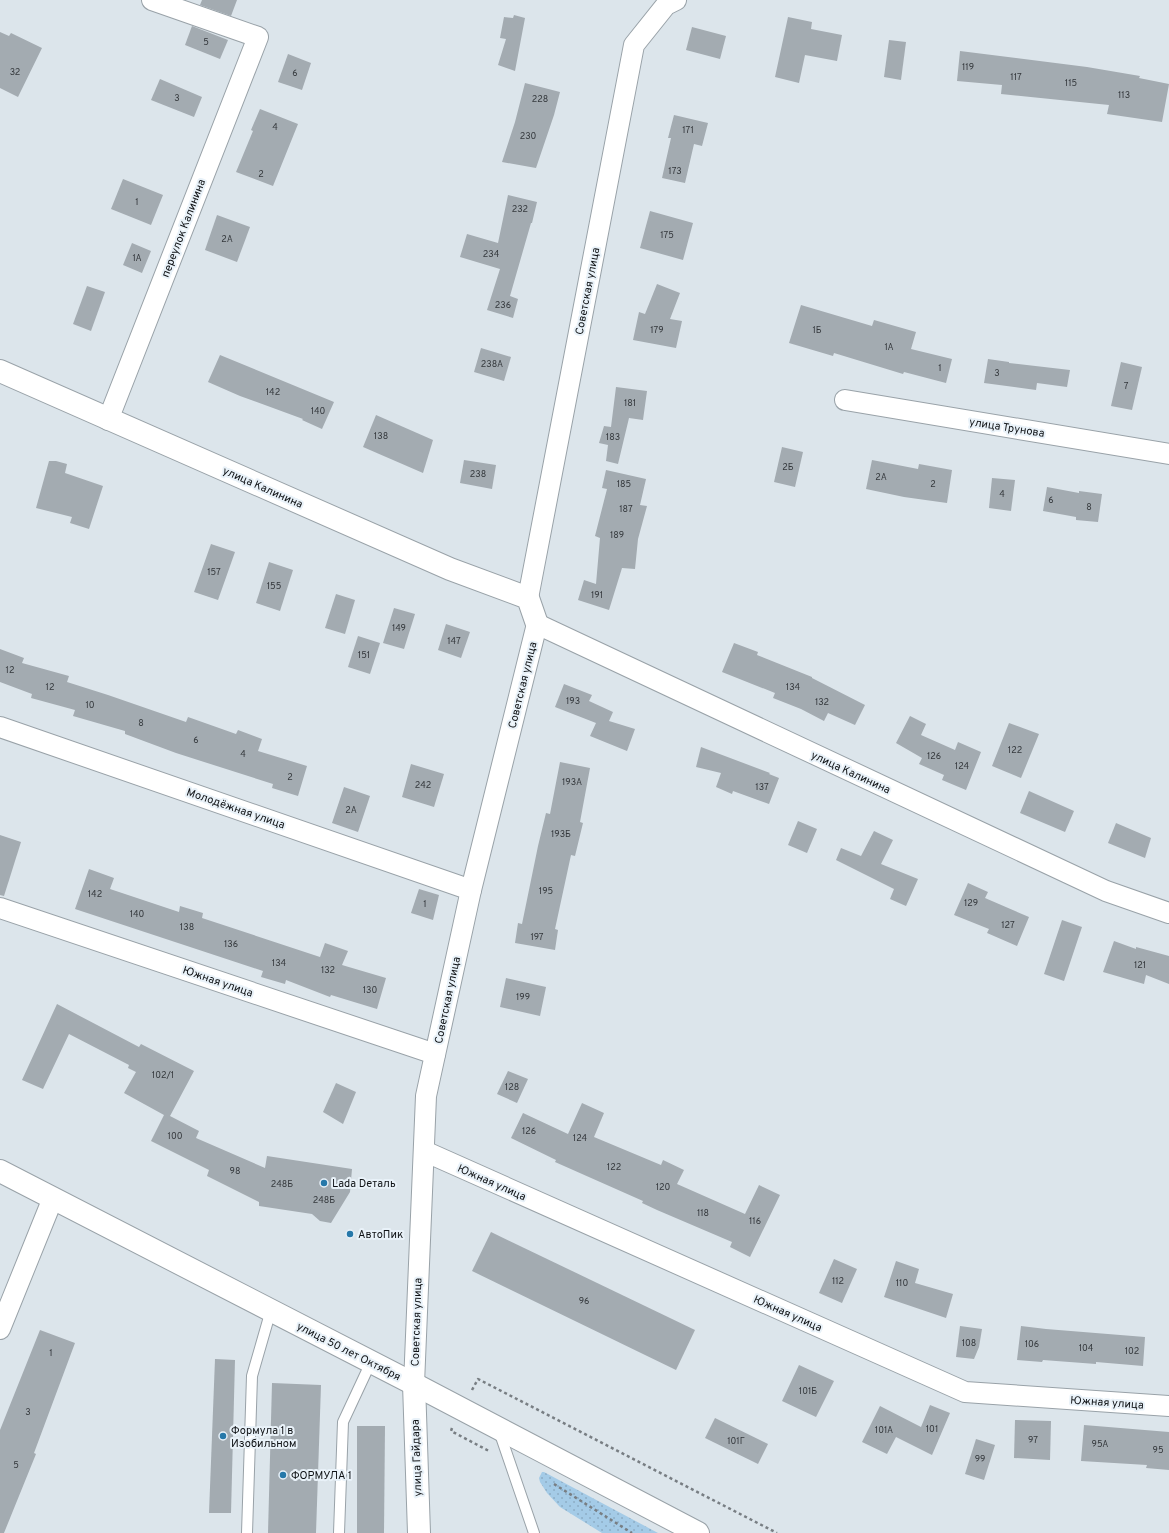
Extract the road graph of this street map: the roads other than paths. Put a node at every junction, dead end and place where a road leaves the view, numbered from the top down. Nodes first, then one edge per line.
1 (152, 0) edge
2 (676, 0) edge
3 (0, 371) edge
4 (845, 400) dead end
5 (108, 420) junction
6 (1169, 454) edge
7 (528, 598) junction
8 (537, 624) junction
9 (0, 727) edge
10 (471, 890) junction
11 (0, 908) edge
12 (1169, 913) edge
13 (435, 1054) junction
14 (424, 1151) junction
15 (0, 1171) edge
16 (52, 1198) junction
17 (271, 1310) junction
18 (0, 1329) edge
19 (371, 1362) junction
20 (414, 1384) junction
21 (1169, 1406) edge
22 (498, 1429) junction
23 (247, 1533) edge
24 (339, 1533) edge
25 (419, 1533) edge
26 (534, 1533) edge
27 (698, 1533) edge

1 - 5 street, переулок Калинина
2 - 7 street, Советская улица
3 - 5 main road, улица Калинина
4 - 6 street, улица Трунова
5 - 7 main road, улица Калинина
7 - 8 main road
8 - 10 street, Советская улица
8 - 12 street, улица Калинина
9 - 10 street, Молодёжная улица
10 - 13 street, Советская улица
11 - 13 street, Южная улица
13 - 14 street, Советская улица
14 - 20 street, Советская улица
14 - 21 street, Южная улица
15 - 16 main road, улица 50 лет Октября
16 - 17 main road, улица 50 лет Октября
16 - 18 street
17 - 19 main road, улица 50 лет Октября
17 - 23 lane
19 - 20 main road, улица 50 лет Октября
19 - 24 lane
20 - 22 main road, улица 50 лет Октября
20 - 25 main road, улица Гайдара
22 - 26 lane
22 - 27 main road, улица 50 лет Октября

